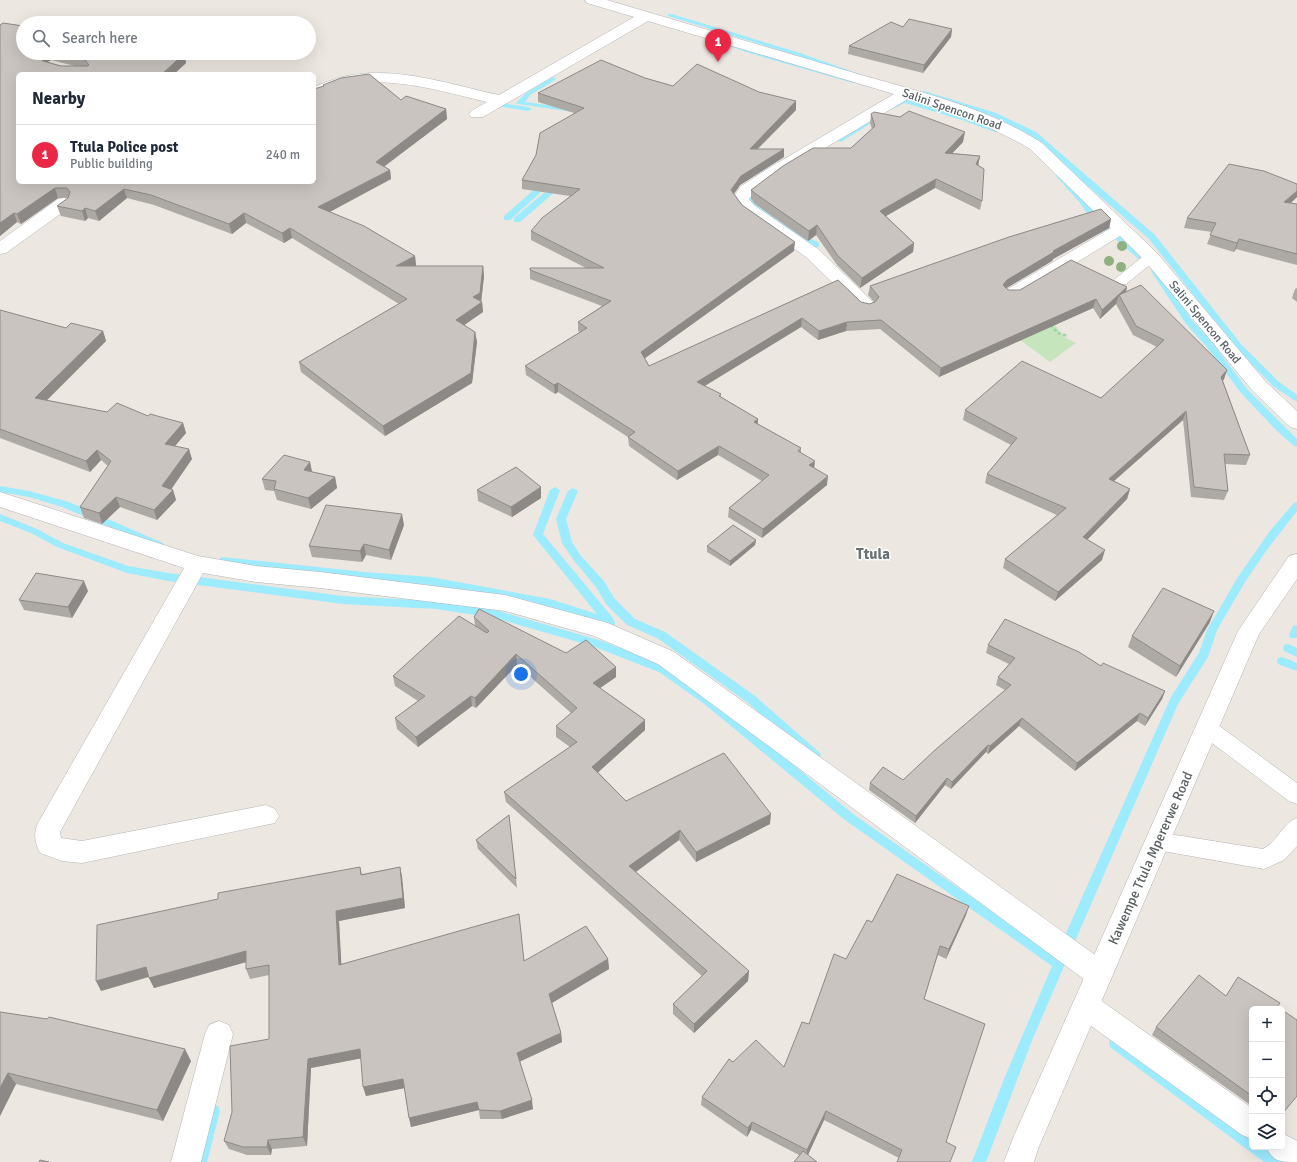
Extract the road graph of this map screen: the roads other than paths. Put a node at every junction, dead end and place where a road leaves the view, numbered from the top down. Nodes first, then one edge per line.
1 (592, 0) edge
2 (647, 16) junction
3 (316, 91) edge
4 (907, 93) junction
5 (501, 100) junction
6 (477, 114) dead end
7 (64, 203) edge
8 (1121, 229) junction
9 (0, 249) edge
10 (1151, 257) junction
11 (1121, 281) dead end
12 (1012, 294) edge
13 (867, 306) edge
14 (1297, 422) edge
15 (0, 499) edge
16 (1297, 562) edge
17 (196, 564) junction
18 (1207, 728) junction
19 (1297, 795) edge
20 (266, 816) dead end
21 (1297, 827) edge
22 (1157, 841) junction
23 (1099, 974) junction
24 (1086, 1006) junction
25 (219, 1034) dead end
26 (1249, 1123) edge
27 (1285, 1150) edge
28 (1297, 1159) edge
29 (186, 1162) edge
30 (1019, 1162) edge

1 - 2 street, Salini Spencon Road
2 - 4 street, Salini Spencon Road
2 - 5 street
3 - 5 street
4 - 8 street, Salini Spencon Road
4 - 13 street
5 - 6 street
7 - 9 street
8 - 10 street, Salini Spencon Road
8 - 12 street
10 - 11 lane
10 - 14 street, Salini Spencon Road
15 - 17 street
16 - 18 street, Kawempe Ttula Mpererwe Road
17 - 20 street
17 - 23 street
18 - 19 lane
18 - 22 street, Kawempe Ttula Mpererwe Road
21 - 22 lane
22 - 23 street, Kawempe Ttula Mpererwe Road
23 - 24 street, Kawempe Ttula Mpererwe Road
24 - 26 street
24 - 30 street, Kawempe Ttula Mpererwe Road
25 - 29 street
27 - 28 street

